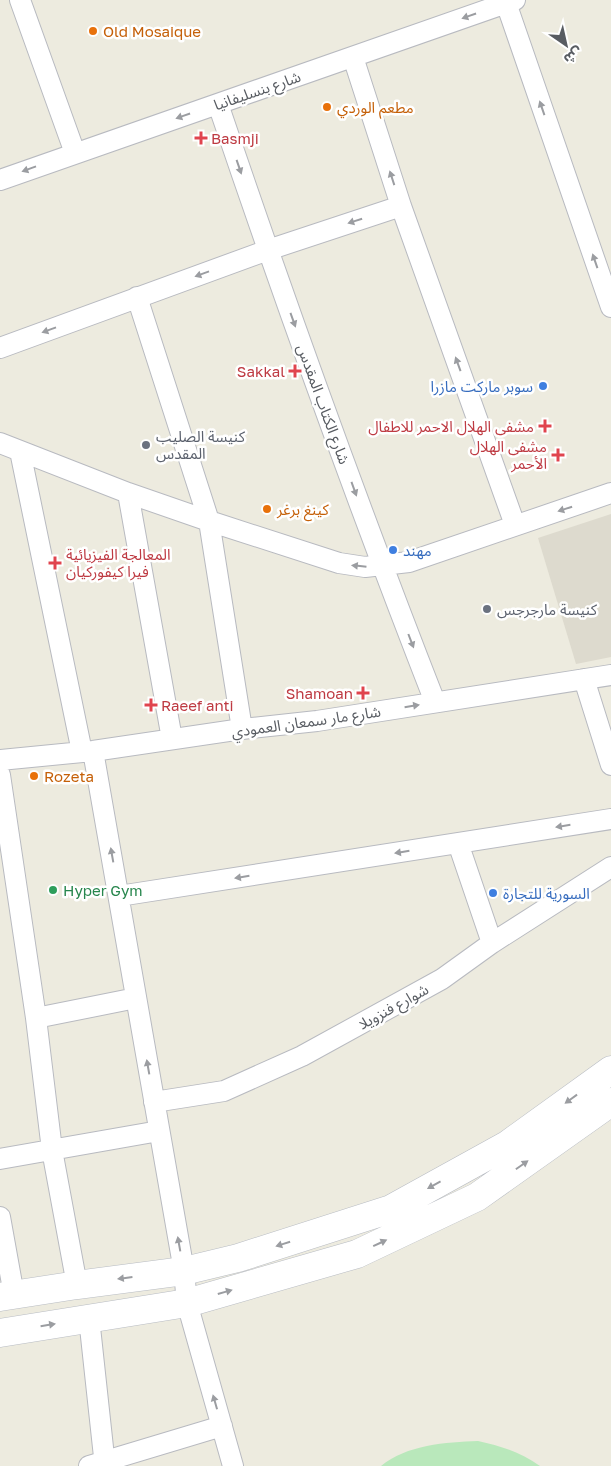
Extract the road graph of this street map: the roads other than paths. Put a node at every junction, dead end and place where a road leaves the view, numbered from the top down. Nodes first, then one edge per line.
1 (20, 0) edge
2 (508, 1) edge
3 (352, 57) junction
4 (218, 104) junction
5 (75, 153) junction
6 (0, 180) edge
7 (402, 206) junction
8 (268, 250) junction
9 (137, 297) junction
10 (611, 307) edge
11 (0, 348) edge
12 (0, 443) edge
13 (20, 451) junction
14 (128, 493) junction
15 (611, 493) edge
16 (209, 521) junction
17 (515, 525) junction
18 (382, 566) junction
19 (611, 674) edge
20 (584, 679) junction
21 (435, 702) junction
22 (242, 729) junction
23 (172, 740) junction
24 (88, 752) junction
25 (0, 760) edge
26 (611, 765) edge
27 (0, 776) edge
28 (611, 819) edge
29 (458, 843) junction
30 (611, 867) edge
31 (119, 896) junction
32 (492, 943) junction
33 (136, 998) junction
34 (36, 1018) junction
35 (611, 1070) edge
36 (154, 1102) junction
37 (611, 1102) edge
38 (160, 1131) junction
39 (52, 1150) junction
40 (0, 1159) edge
41 (0, 1217) edge
42 (184, 1271) junction
43 (77, 1285) junction
44 (7, 1296) edge
45 (186, 1303) junction
46 (89, 1318) junction
47 (0, 1333) edge
48 (222, 1426) junction
49 (100, 1465) edge
50 (233, 1466) edge

1 - 5 street
2 -> 3 street, شارع بنسليفانيا
10 -> 2 street
3 - 4 street, شارع بنسليفانيا
7 -> 3 street
4 -> 5 street, شارع بنسليفانيا
4 -> 8 street, شارع الكتاب المقدس
5 -> 6 street, شارع بنسليفانيا
7 -> 8 street
17 -> 7 street
8 -> 9 street
8 -> 18 street, شارع الكتاب المقدس
9 -> 11 street
9 - 16 street
12 - 13 street
13 - 14 street
13 - 24 street
14 - 16 street
14 - 23 street
15 -> 17 street
18 -> 16 street
16 - 22 street
17 - 18 street
18 -> 21 street, شارع الكتاب المقدس
19 - 20 street, شارع مار سمعان العمودي
20 - 21 street, شارع مار سمعان العمودي
20 - 26 street
22 -> 21 street, شارع مار سمعان العمودي
22 - 23 street, شارع مار سمعان العمودي
23 - 24 street, شارع مار سمعان العمودي
24 - 25 street, شارع مار سمعان العمودي
31 -> 24 street
27 - 34 street
28 -> 29 street
29 -> 31 street
29 - 32 street
30 - 32 street, شوارع فنزويلا
31 - 33 street
32 - 36 street, شوارع فنزويلا
33 - 34 street
36 -> 33 street
34 - 39 street
35 -> 42 main road
36 - 38 street
45 -> 37 main road
38 - 39 street
42 -> 38 street
39 - 40 street
39 - 43 street
41 - 44 street
42 -> 43 main road
42 - 45 street
43 - 44 main road
45 - 46 main road
48 -> 45 street
47 -> 46 main road
46 - 49 street
48 - 49 street
48 - 50 street

